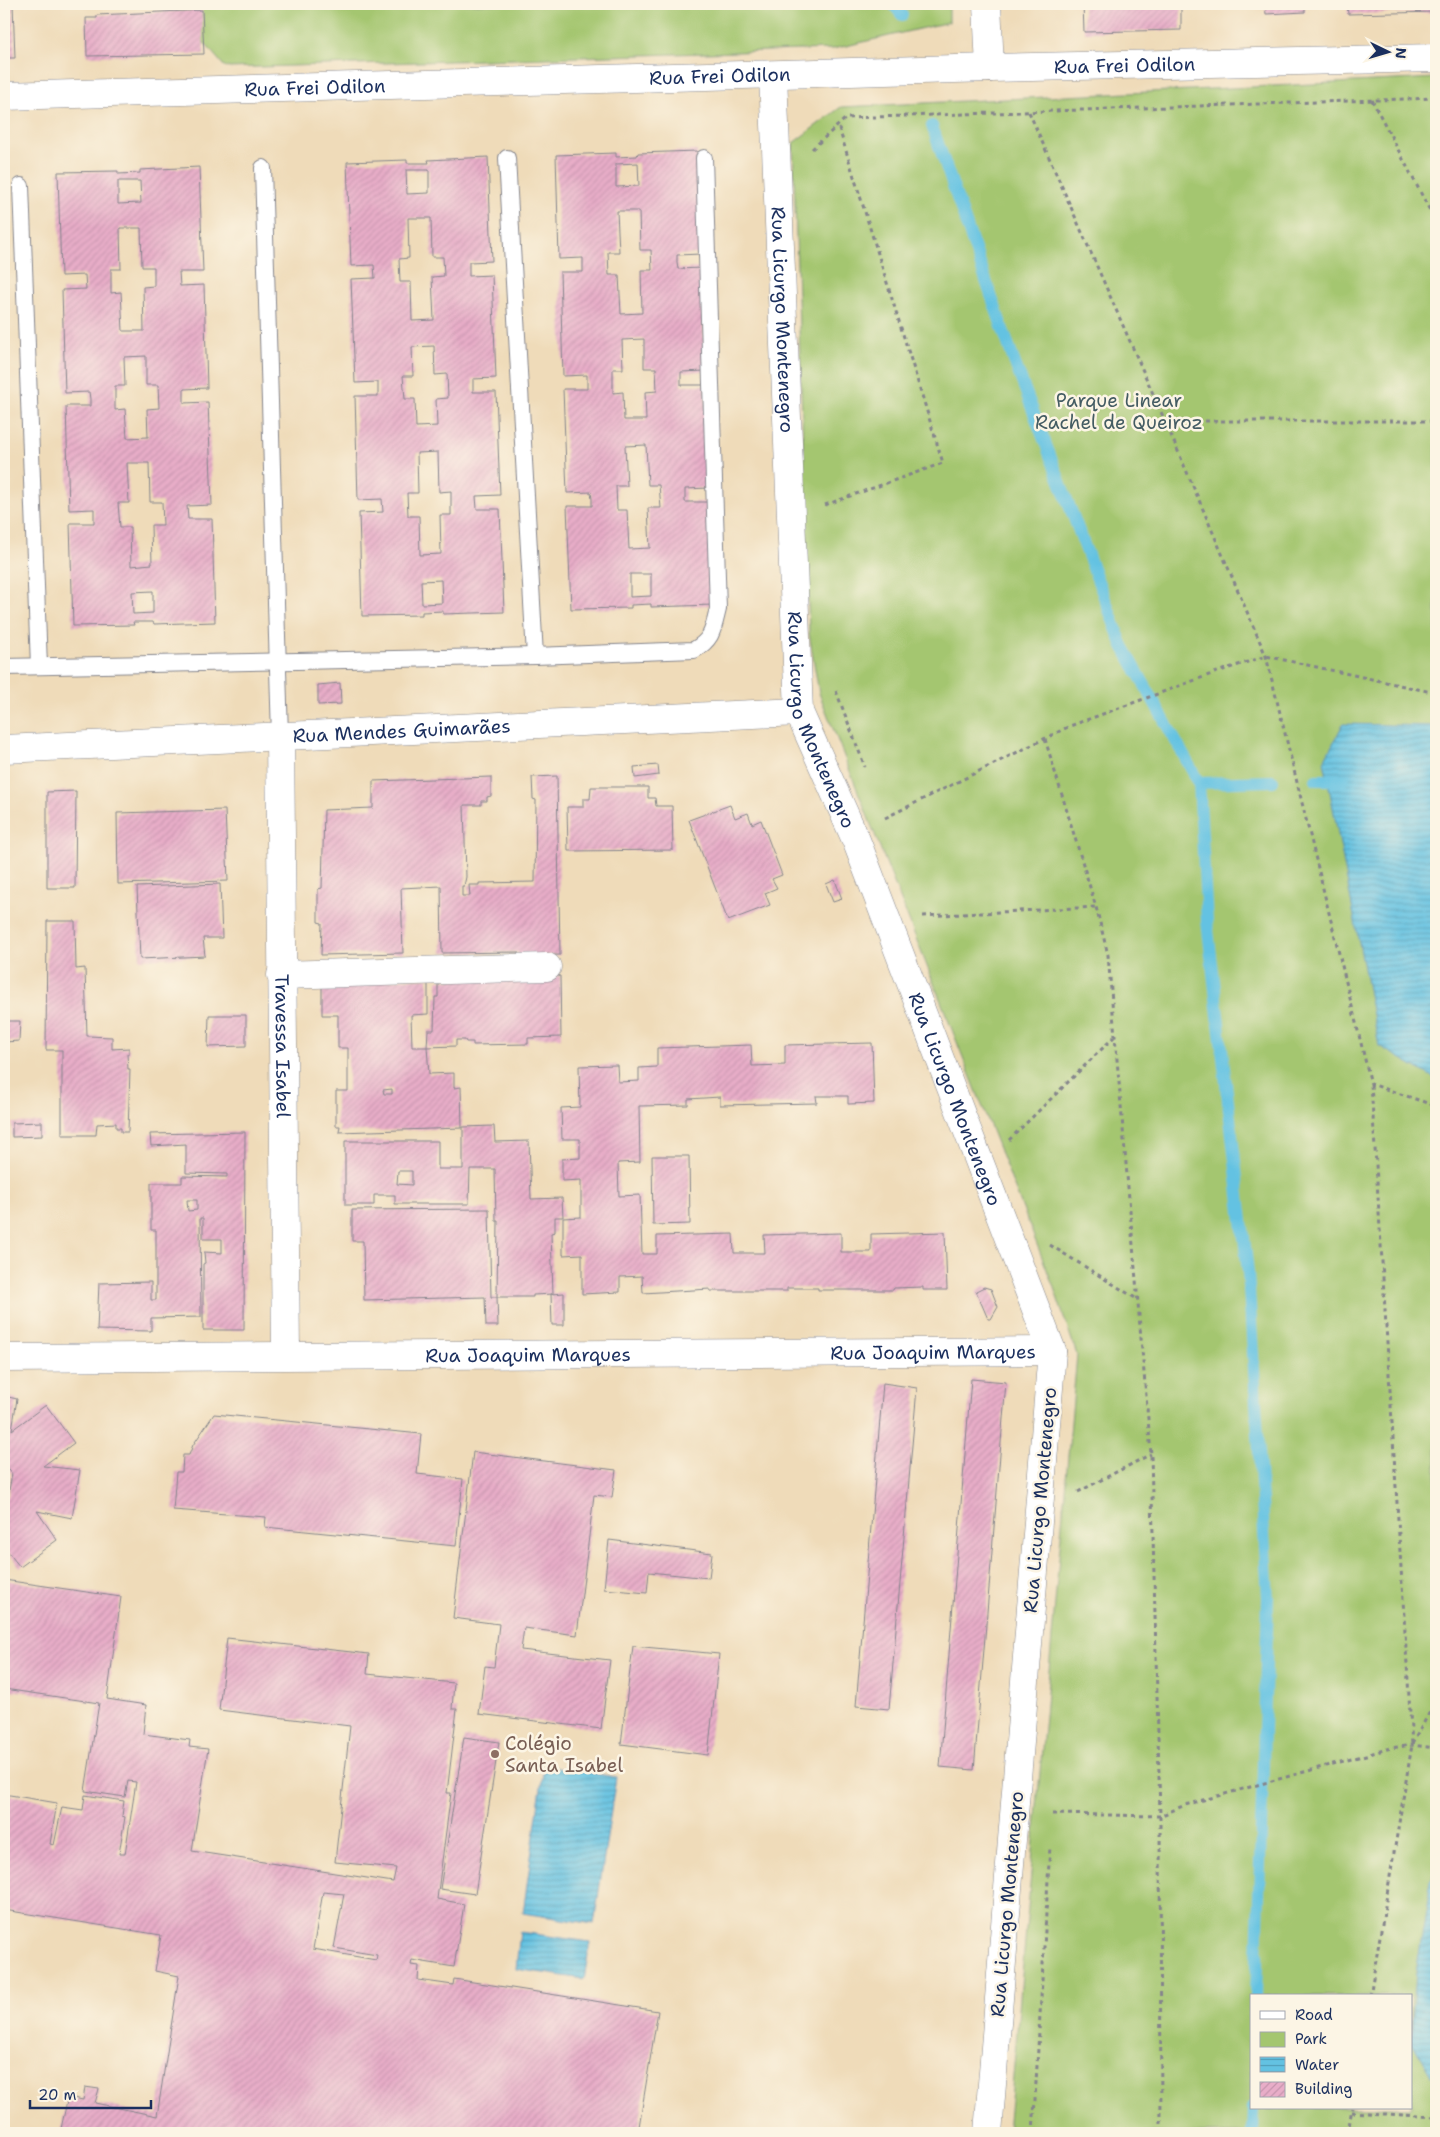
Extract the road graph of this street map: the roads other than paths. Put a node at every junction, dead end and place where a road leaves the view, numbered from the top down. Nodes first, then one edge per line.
1 (987, 4) edge
2 (1436, 58) edge
3 (990, 68) junction
4 (773, 74) junction
5 (4, 96) edge
6 (507, 158) dead end
7 (704, 158) dead end
8 (263, 168) dead end
9 (20, 186) dead end
10 (535, 656) junction
11 (277, 660) junction
12 (39, 666) junction
13 (4, 667) edge
14 (799, 712) junction
15 (280, 736) junction
16 (4, 749) edge
17 (547, 967) dead end
18 (281, 975) junction
19 (1052, 1351) junction
20 (286, 1355) junction
21 (4, 1358) edge
22 (988, 2133) edge

1 - 3 street
2 - 3 street, Rua Frei Odilon
3 - 4 street, Rua Frei Odilon
4 - 5 street, Rua Frei Odilon
4 - 14 street, Rua Licurgo Montenegro
6 - 10 lane
7 - 10 lane
8 - 11 lane
9 - 12 lane
10 - 11 lane
11 - 12 lane
11 - 15 lane
12 - 13 lane
14 - 15 street, Rua Mendes Guimarães
14 - 19 street, Rua Licurgo Montenegro
15 - 16 street, Rua Mendes Guimarães
15 - 18 street, Travessa Isabel
17 - 18 street
18 - 20 street, Travessa Isabel
19 - 20 street, Rua Joaquim Marques
19 - 22 street, Rua Licurgo Montenegro
20 - 21 street, Rua Joaquim Marques

